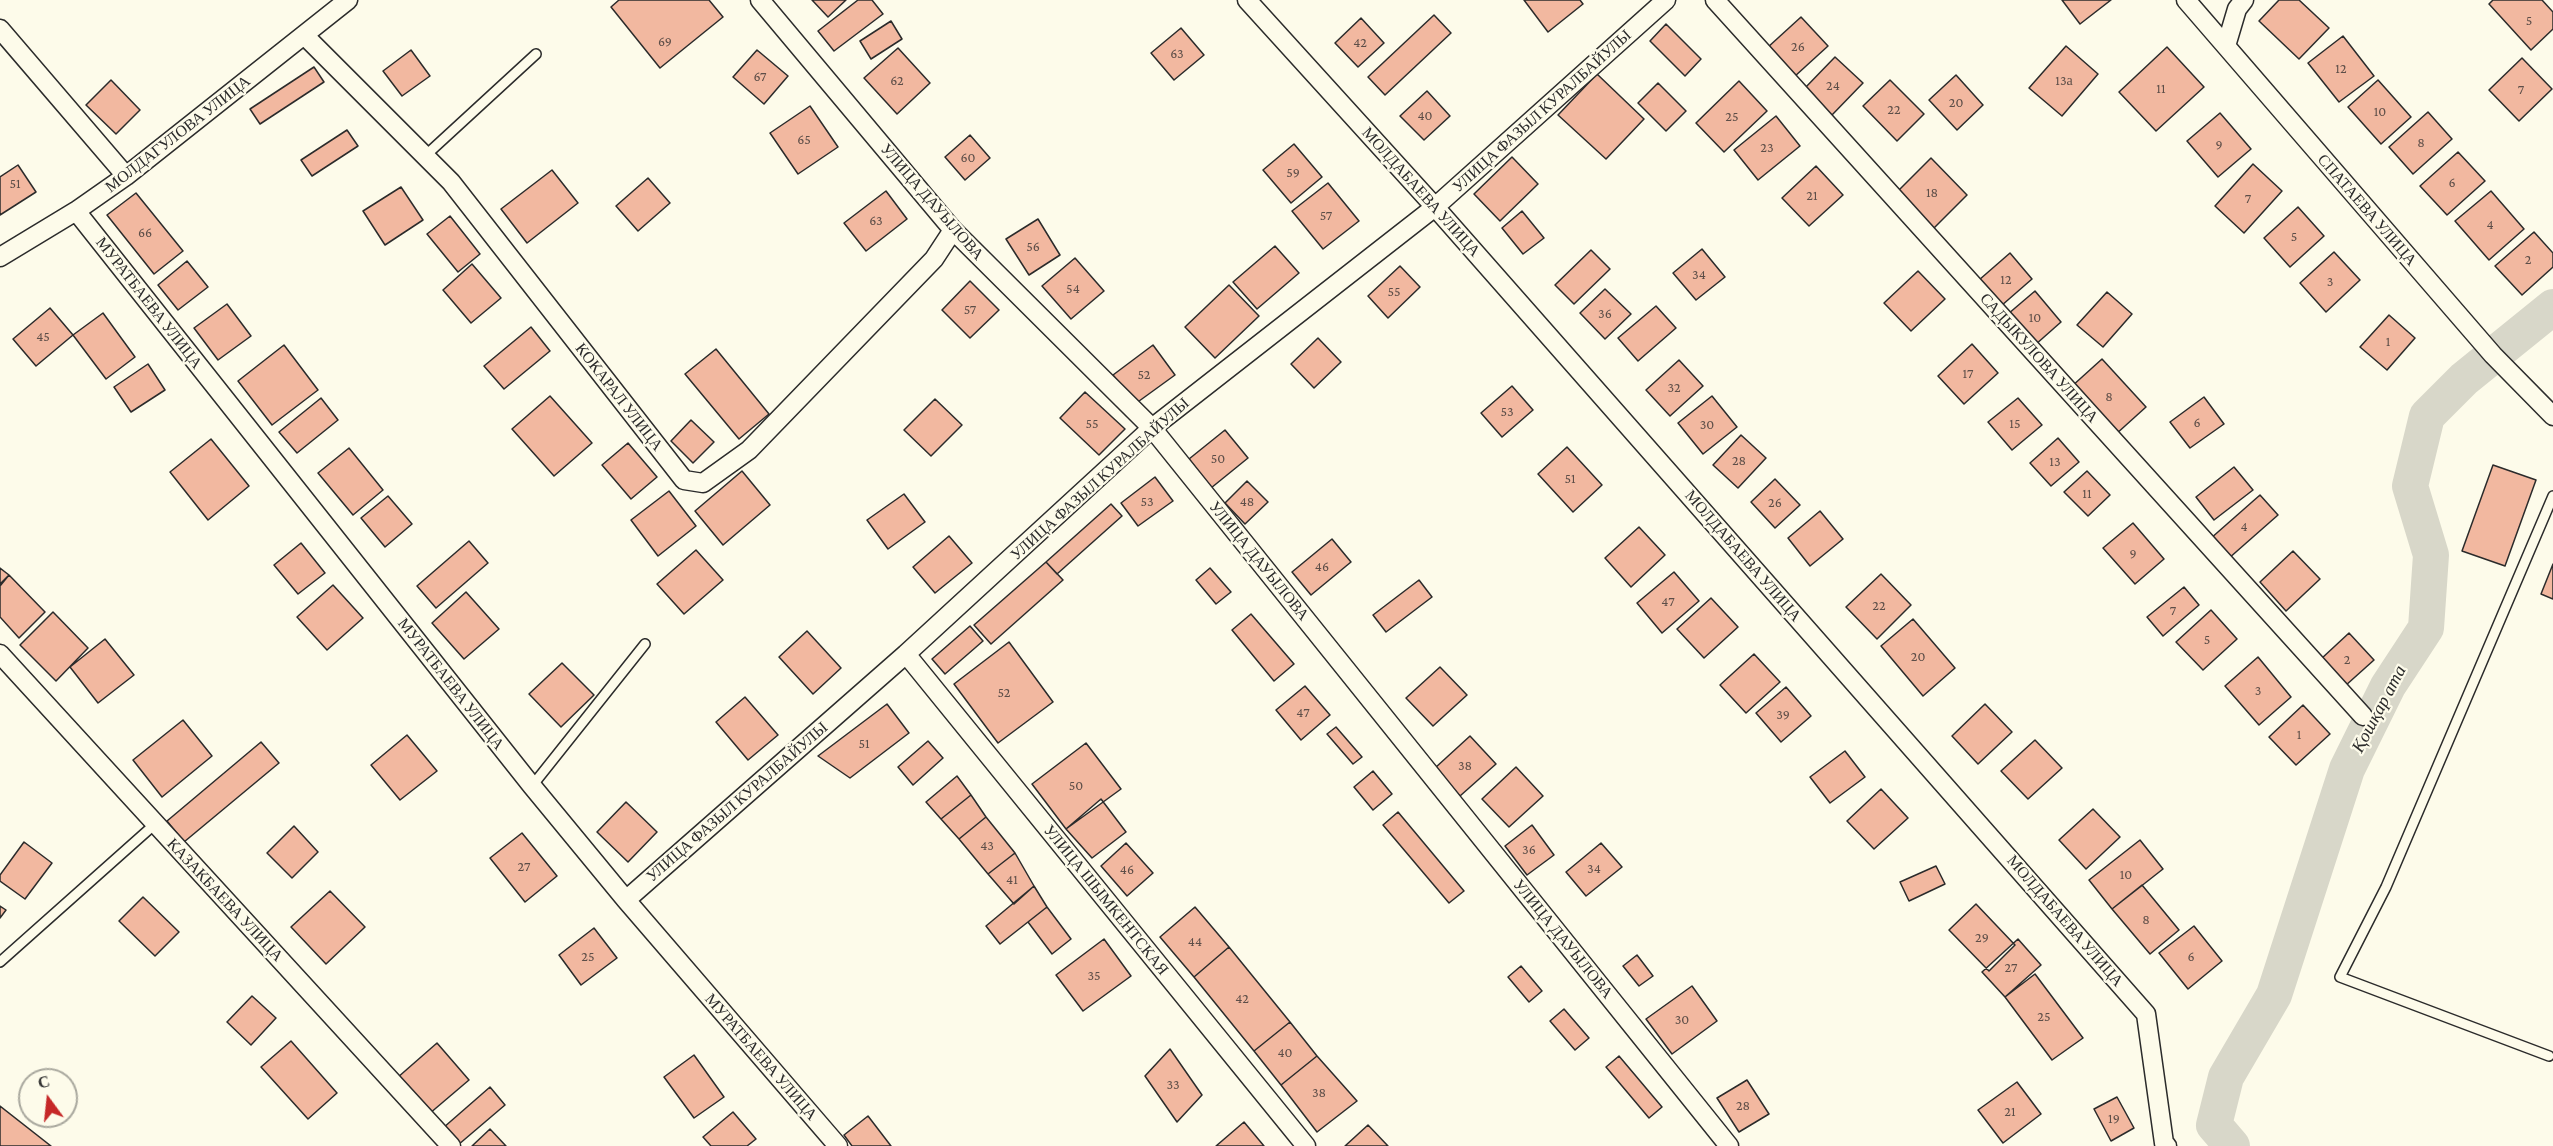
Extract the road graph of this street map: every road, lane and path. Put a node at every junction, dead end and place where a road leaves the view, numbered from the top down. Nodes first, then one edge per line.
1 (348, 0) edge
2 (760, 0) edge
3 (1247, 0) edge
4 (1666, 0) edge
5 (1714, 0) edge
6 (2186, 0) edge
7 (2244, 0) edge
8 (0, 28) edge
9 (304, 35) junction
10 (2226, 46) junction
11 (536, 54) dead end
12 (425, 156) junction
13 (126, 176) junction
14 (1435, 207) junction
15 (76, 211) junction
16 (953, 230) junction
17 (0, 257) edge
18 (2553, 416) edge
19 (1152, 428) junction
20 (2553, 496) edge
21 (645, 644) dead end
22 (0, 654) edge
23 (906, 654) junction
24 (2363, 716) dead end
25 (532, 786) junction
26 (155, 824) junction
27 (626, 900) junction
28 (0, 962) edge
29 (2549, 1056) dead end
30 (2163, 1145) edge
31 (451, 1146) edge
32 (838, 1146) edge
33 (1306, 1146) edge
34 (1730, 1146) edge

1 - 9 street, МОЛДАГУЛОВА УЛИЦА
2 - 16 street, УЛИЦА ДАУЫЛОВА
3 - 14 street, МОЛДАБАЕВА УЛИЦА
4 - 14 street, УЛИЦА ФАЗЫЛ КУРАЛБАЙУЛЫ
5 - 24 street, САДЫКУЛОВА УЛИЦА
6 - 10 street, СПАТАЕВА УЛИЦА
7 - 10 street
8 - 13 street
9 - 12 street, КОКАРАЛ УЛИЦА
9 - 13 street, МОЛДАГУЛОВА УЛИЦА
10 - 18 street, СПАТАЕВА УЛИЦА
11 - 12 lane
12 - 16 street, КОКАРАЛ УЛИЦА
13 - 15 street, МОЛДАГУЛОВА УЛИЦА
14 - 19 street, УЛИЦА ФАЗЫЛ КУРАЛБАЙУЛЫ
14 - 30 street, МОЛДАБАЕВА УЛИЦА
15 - 17 street, МОЛДАГУЛОВА УЛИЦА
15 - 25 street, МУРАТБАЕВА УЛИЦА
16 - 19 street, УЛИЦА ДАУЫЛОВА
19 - 23 street, УЛИЦА ФАЗЫЛ КУРАЛБАЙУЛЫ
19 - 34 street, УЛИЦА ДАУЫЛОВА
20 - 29 lane
21 - 25 lane
22 - 26 street, КАЗАКБАЕВА УЛИЦА
23 - 27 street, УЛИЦА ФАЗЫЛ КУРАЛБАЙУЛЫ
23 - 33 street, УЛИЦА ШЫМКЕНТСКАЯ
25 - 27 street, МУРАТБАЕВА УЛИЦА
26 - 28 lane
26 - 31 street, КАЗАКБАЕВА УЛИЦА
27 - 32 street, МУРАТБАЕВА УЛИЦА

